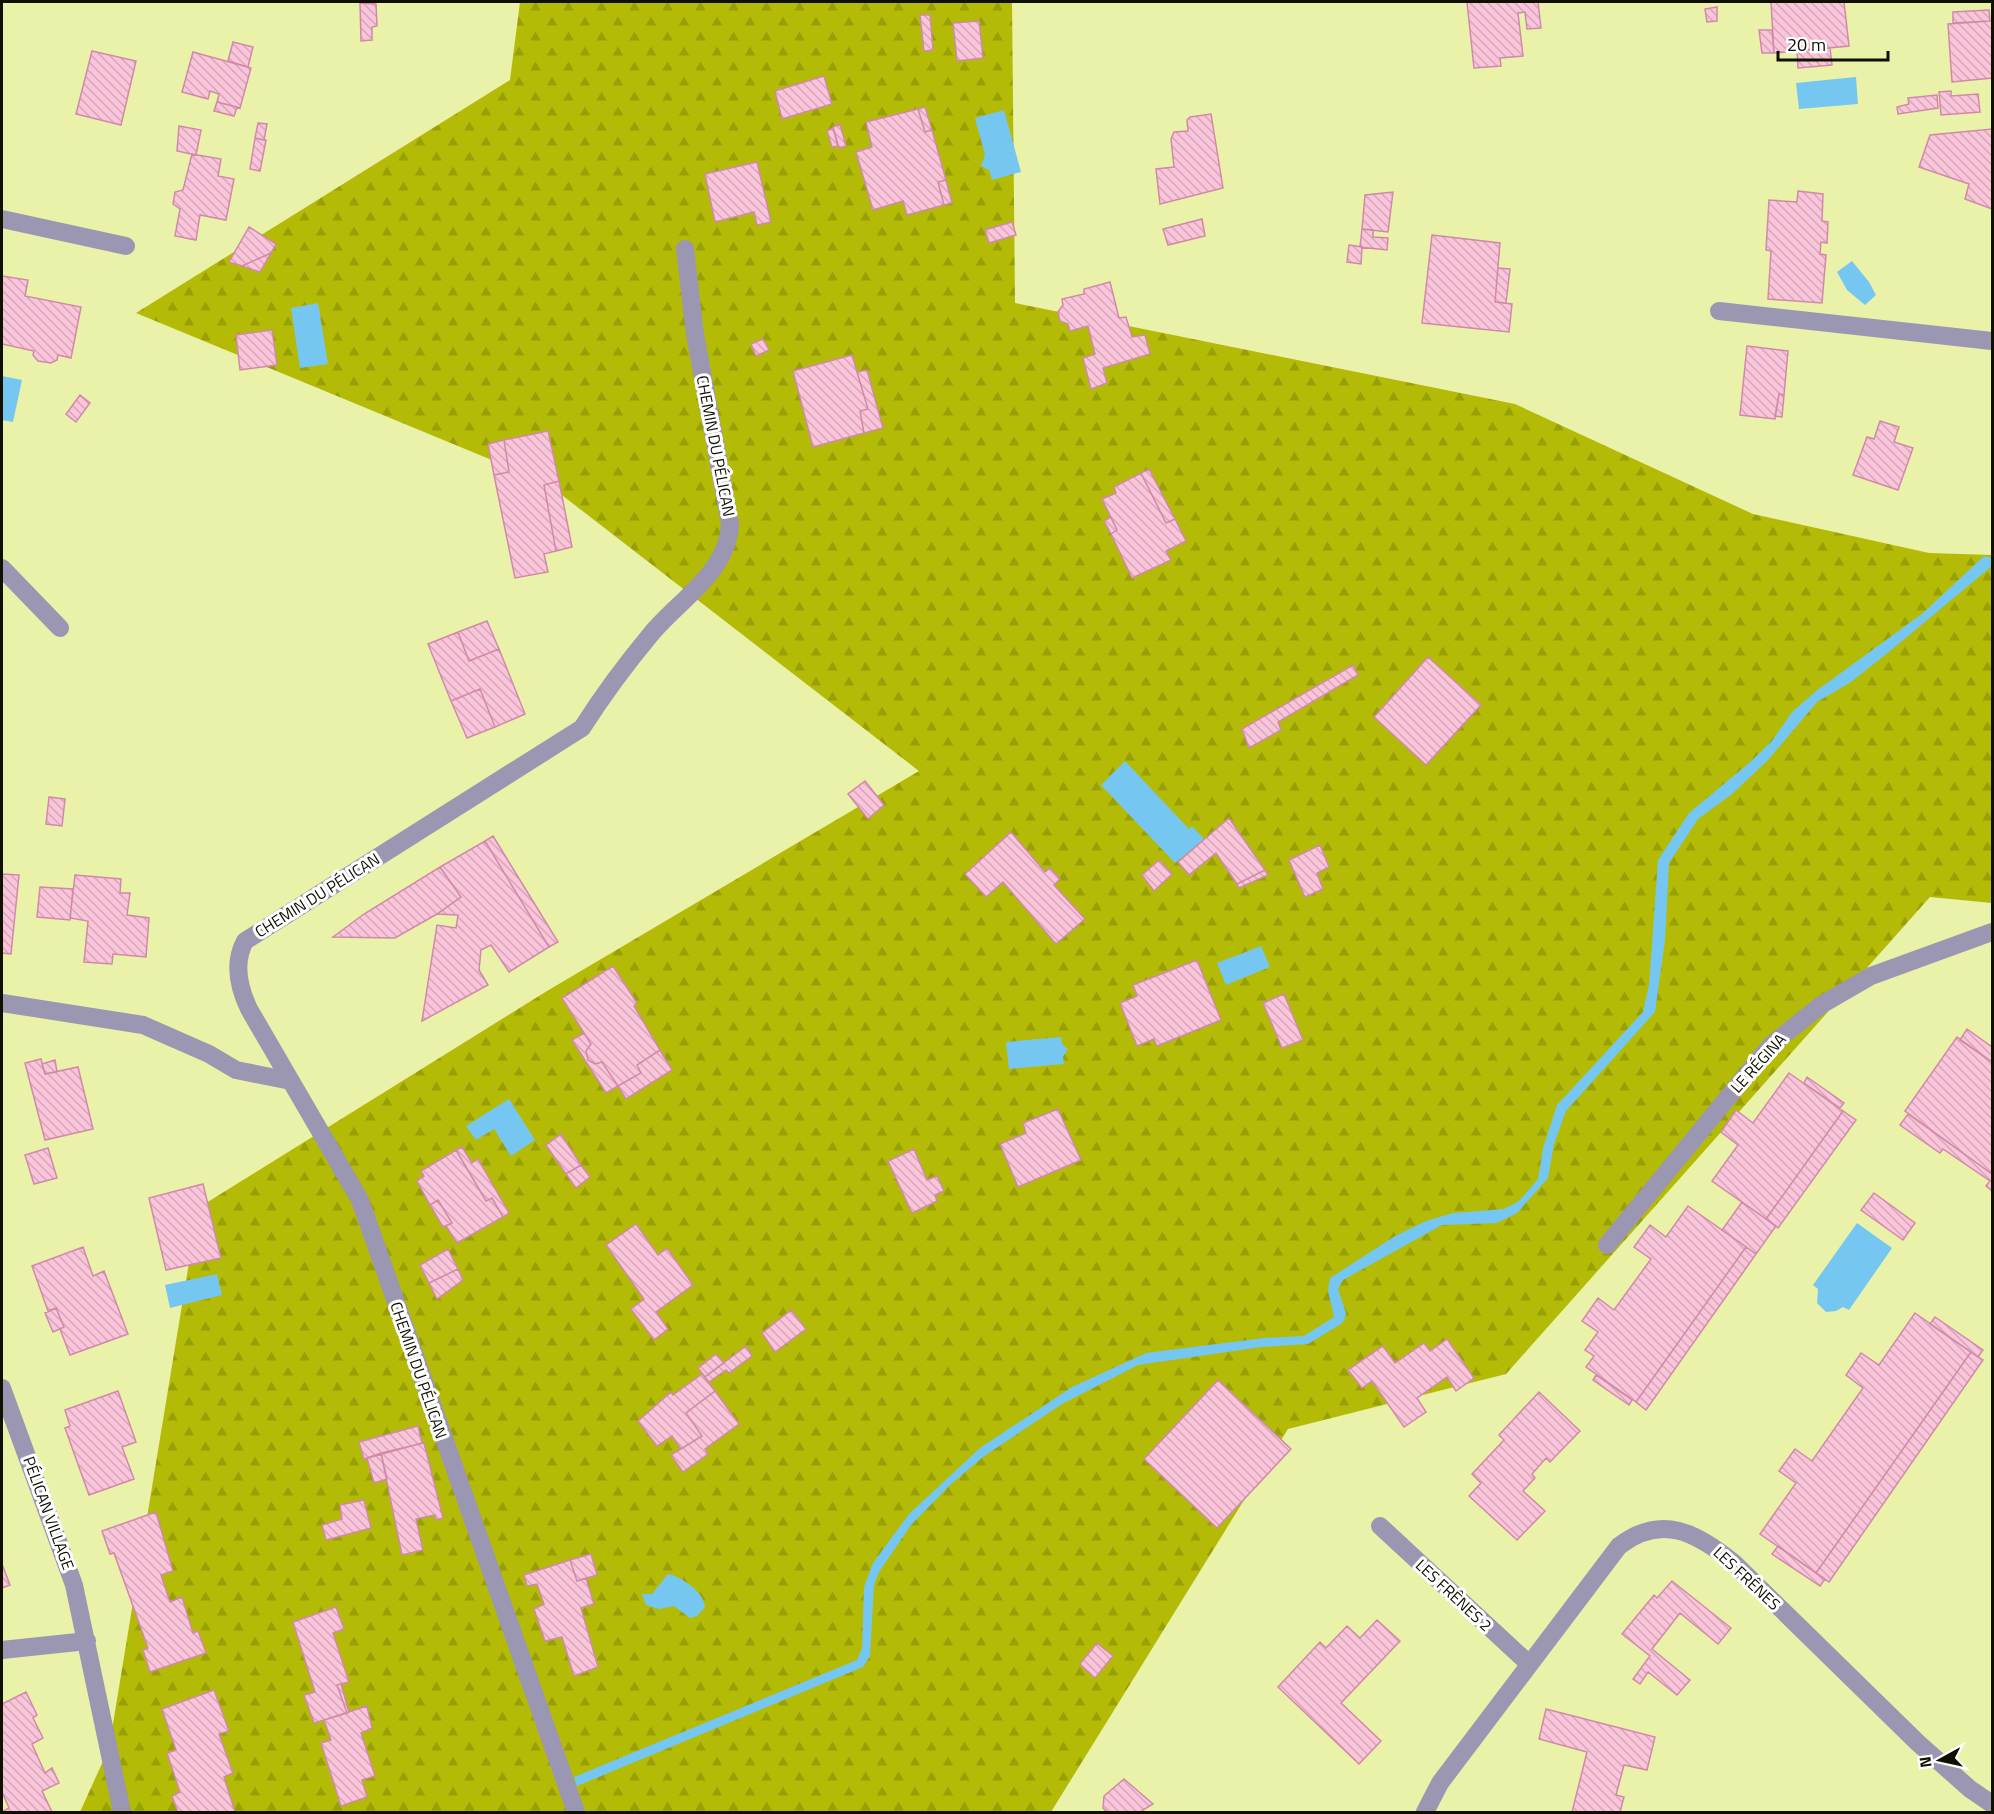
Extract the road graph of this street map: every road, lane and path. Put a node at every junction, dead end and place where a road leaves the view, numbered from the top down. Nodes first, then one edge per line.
1 (2, 219) edge
2 (126, 246) dead end
3 (686, 249) dead end
4 (1719, 312) dead end
5 (1992, 341) edge
6 (2, 568) edge
7 (60, 628) dead end
8 (1992, 932) edge
9 (2, 1003) edge
10 (291, 1081) junction
11 (1607, 1245) dead end
12 (2, 1388) edge
13 (1380, 1526) dead end
14 (87, 1641) junction
15 (2, 1650) edge
16 (1529, 1664) junction
17 (1992, 1804) edge
18 (122, 1812) edge
19 (576, 1812) edge
20 (1425, 1812) edge

1 - 2 street
3 - 10 street, CHEMIN DU PÉLICAN
4 - 5 street
6 - 7 street
8 - 11 street, LE RÉGINA
9 - 10 street
10 - 19 street, CHEMIN DU PÉLICAN
12 - 14 street, PÉLICAN VILLAGE
13 - 16 street, LES FRÊNES 2
14 - 15 street
14 - 18 street, PÉLICAN VILLAGE
16 - 17 street, LES FRÊNES
16 - 20 street, LES FRÊNES

